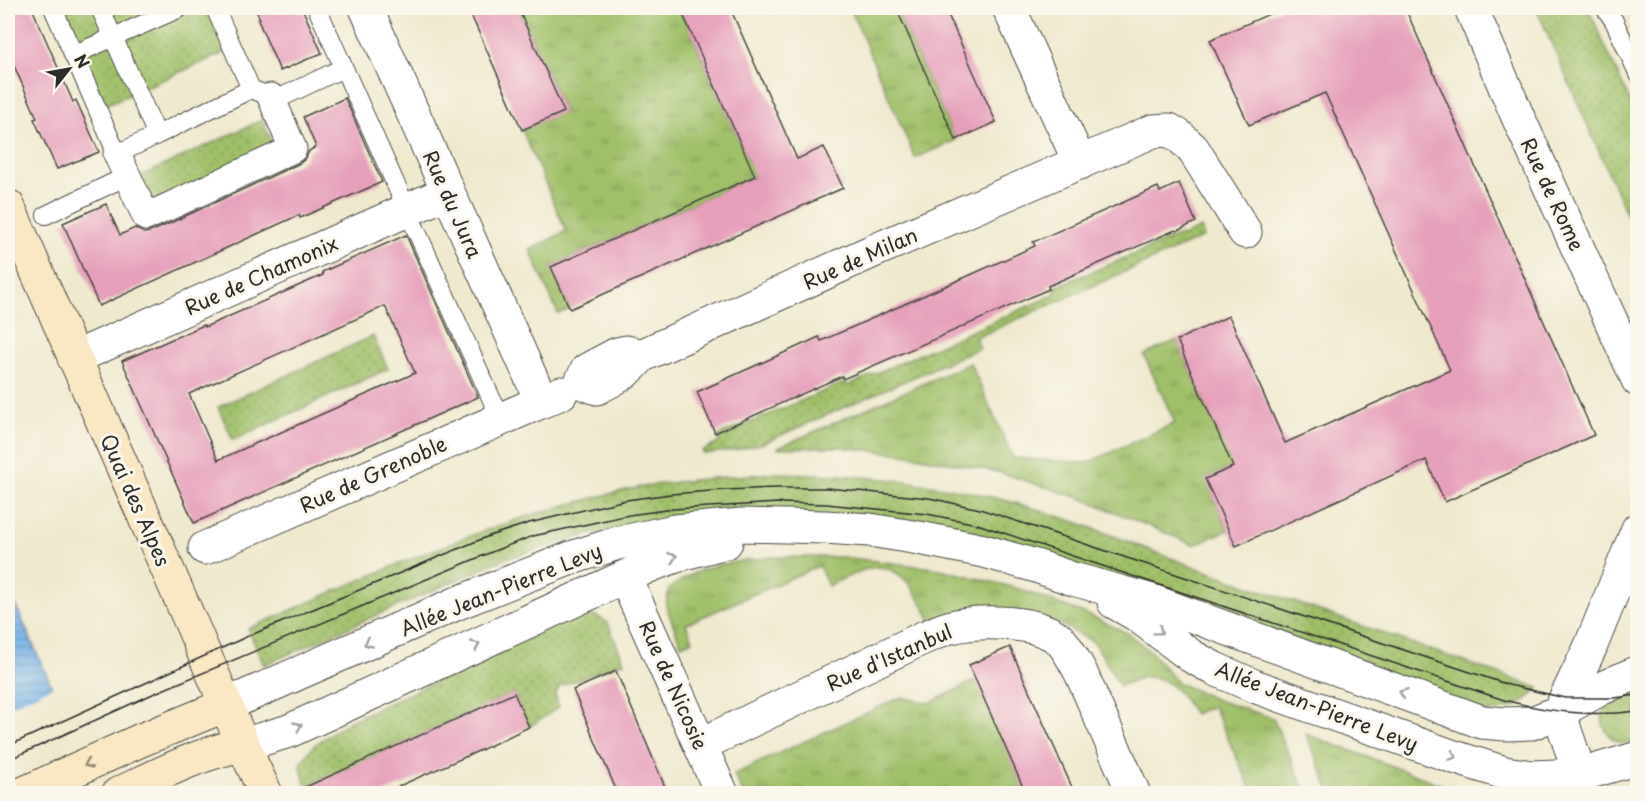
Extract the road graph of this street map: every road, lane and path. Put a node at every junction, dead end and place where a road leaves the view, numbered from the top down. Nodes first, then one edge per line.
1 (100, 8) edge
2 (180, 8) edge
3 (215, 8) edge
4 (317, 8) edge
5 (366, 8) edge
6 (1009, 8) edge
7 (1471, 8) edge
8 (1605, 8) edge
9 (60, 10) edge
10 (113, 37) junction
11 (73, 55) junction
12 (343, 68) junction
13 (1638, 73) edge
14 (261, 93) junction
15 (157, 135) junction
16 (1080, 163) junction
17 (122, 165) junction
18 (448, 192) junction
19 (8, 206) edge
20 (407, 210) junction
21 (46, 215) dead end
22 (1245, 232) dead end
23 (74, 358) junction
24 (1638, 380) edge
25 (541, 400) junction
26 (500, 418) junction
27 (825, 527) junction
28 (1638, 529) edge
29 (205, 548) dead end
30 (625, 577) junction
31 (1073, 579) junction
32 (1638, 672) edge
33 (225, 705) junction
34 (1559, 712) junction
35 (243, 745) junction
36 (700, 745) junction
37 (1638, 758) edge
38 (1584, 784) edge
39 (22, 794) edge
40 (118, 794) edge
41 (267, 794) edge
42 (722, 794) edge
43 (1134, 794) edge

1 - 10 lane
2 - 10 lane
3 - 14 lane
4 - 12 lane
5 - 18 street, Rue du Jura
6 - 16 street
7 - 24 street, Rue de Rome
8 - 13 lane
9 - 11 lane
10 - 11 lane
10 - 15 lane
11 - 17 lane
12 - 14 lane
12 - 20 lane
14 - 15 lane
14 - 17 street
15 - 17 lane
16 - 22 street, Rue de Milan
16 - 25 street, Rue de Milan
17 - 21 lane
18 - 20 street, Rue de Chamonix
18 - 25 street, Rue du Jura
19 - 23 main road, Quai des Alpes
20 - 23 street, Rue de Chamonix
20 - 26 lane
23 - 33 main road, Quai des Alpes
25 - 26 street, Rue de Grenoble
26 - 29 street, Rue de Grenoble
30 -> 27 street, Allée Jean-Pierre Levy
27 - 31 street, Allée Jean-Pierre Levy
27 -> 33 street, Allée Jean-Pierre Levy
28 - 34 street
35 -> 30 street, Allée Jean-Pierre Levy
30 - 36 street, Rue de Nicosie
34 -> 31 street, Allée Jean-Pierre Levy
31 -> 38 street, Allée Jean-Pierre Levy
32 - 34 street, Allée Jean-Pierre Levy
33 - 35 main road, Quai des Alpes
33 -> 39 main road
34 - 38 street
35 - 40 main road
35 - 41 main road, Quai des Alpes
36 - 42 street, Rue de Nicosie
36 - 43 street, Rue d'Istanbul
37 - 38 street, Allée Jean-Pierre Levy

